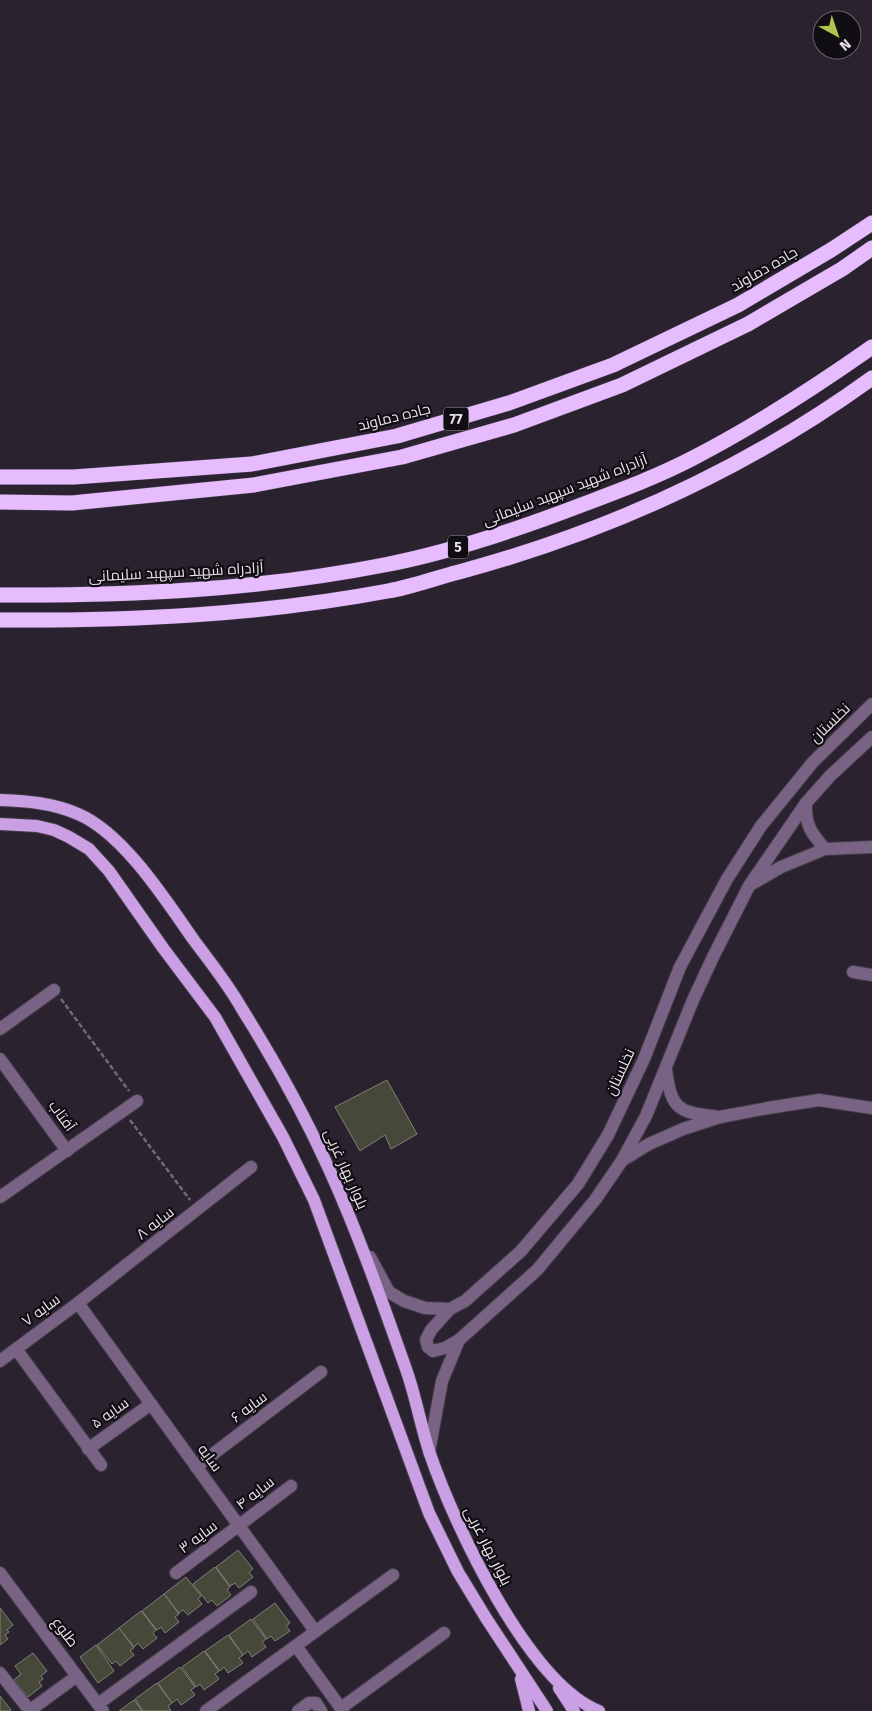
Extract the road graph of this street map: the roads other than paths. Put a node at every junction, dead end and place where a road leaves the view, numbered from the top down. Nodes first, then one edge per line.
1 (872, 222) edge
2 (872, 248) edge
3 (872, 347) edge
4 (872, 378) edge
5 (0, 477) edge
6 (0, 502) edge
7 (0, 595) edge
8 (0, 620) edge
9 (872, 704) edge
10 (872, 737) edge
11 (0, 800) edge
12 (806, 803) junction
13 (0, 824) edge
14 (872, 847) edge
15 (826, 849) junction
16 (749, 886) junction
17 (853, 972) dead end
18 (872, 975) edge
19 (54, 990) road end
20 (0, 1029) edge
21 (1, 1062) edge
22 (666, 1069) junction
23 (137, 1101) road end
24 (872, 1108) edge
25 (720, 1117) junction
26 (67, 1151) junction
27 (621, 1162) junction
28 (251, 1167) dead end
29 (0, 1196) edge
30 (350, 1218) junction
31 (78, 1303) junction
32 (450, 1309) junction
33 (459, 1340) junction
34 (16, 1349) junction
35 (0, 1361) edge
36 (321, 1372) dead end
37 (151, 1404) junction
38 (88, 1449) junction
39 (429, 1452) junction
40 (101, 1465) dead end
41 (196, 1467) junction
42 (291, 1486) dead end
43 (239, 1526) junction
44 (0, 1573) edge
45 (176, 1574) dead end
46 (393, 1575) dead end
47 (252, 1592) dead end
48 (315, 1632) junction
49 (444, 1633) dead end
50 (296, 1646) junction
51 (518, 1667) junction
52 (544, 1667) junction
53 (0, 1673) edge
54 (77, 1676) junction
55 (101, 1708) edge
56 (342, 1709) edge
57 (29, 1711) edge
58 (206, 1711) edge
59 (298, 1711) edge
60 (322, 1711) edge
61 (528, 1711) edge
62 (547, 1711) edge
63 (574, 1711) edge
64 (599, 1711) edge

1 - 5 highway, جاده دماوند / 77
2 - 6 highway, 77
3 - 7 highway, آزادراه شهید سپهبد سلیمانی / 5
4 - 8 highway, 5
9 - 32 street, نخلستان
10 - 12 street
11 - 30 main road, بلوار بهار غربی
12 - 15 street
12 - 16 street
13 - 51 main road
14 - 15 street
15 - 16 street
16 - 22 street
17 - 18 street
19 - 20 street
21 - 26 street, آفتاب
22 - 25 street
22 - 27 street
23 - 26 street
24 - 25 street
25 - 27 street
26 - 29 street, آفتاب
27 - 33 street
28 - 31 street, سایه ۸
30 - 32 street
30 - 39 main road, بلوار بهار غربی
31 - 34 street, سایه ۷
31 - 37 street, سایه
32 - 33 street, نخلستان
33 - 39 street
34 - 35 street, سایه ۷
34 - 38 street
36 - 41 street, سایه ۶
37 - 38 street, سایه ۵
37 - 41 street, سایه
38 - 40 street
39 - 52 main road, بلوار بهار غربی
41 - 43 street, سایه
42 - 43 street, سایه ۴
43 - 45 street, سایه ۳
43 - 48 street, سایه
44 - 54 street, طلوع
46 - 48 street
47 - 55 street
48 - 50 street
49 - 56 street
50 - 56 street
50 - 58 street
51 - 61 main road
51 - 62 main road
52 - 63 main road
52 - 64 main road
53 - 57 street
54 - 55 street, طلوع
54 - 57 street
59 - 60 street

